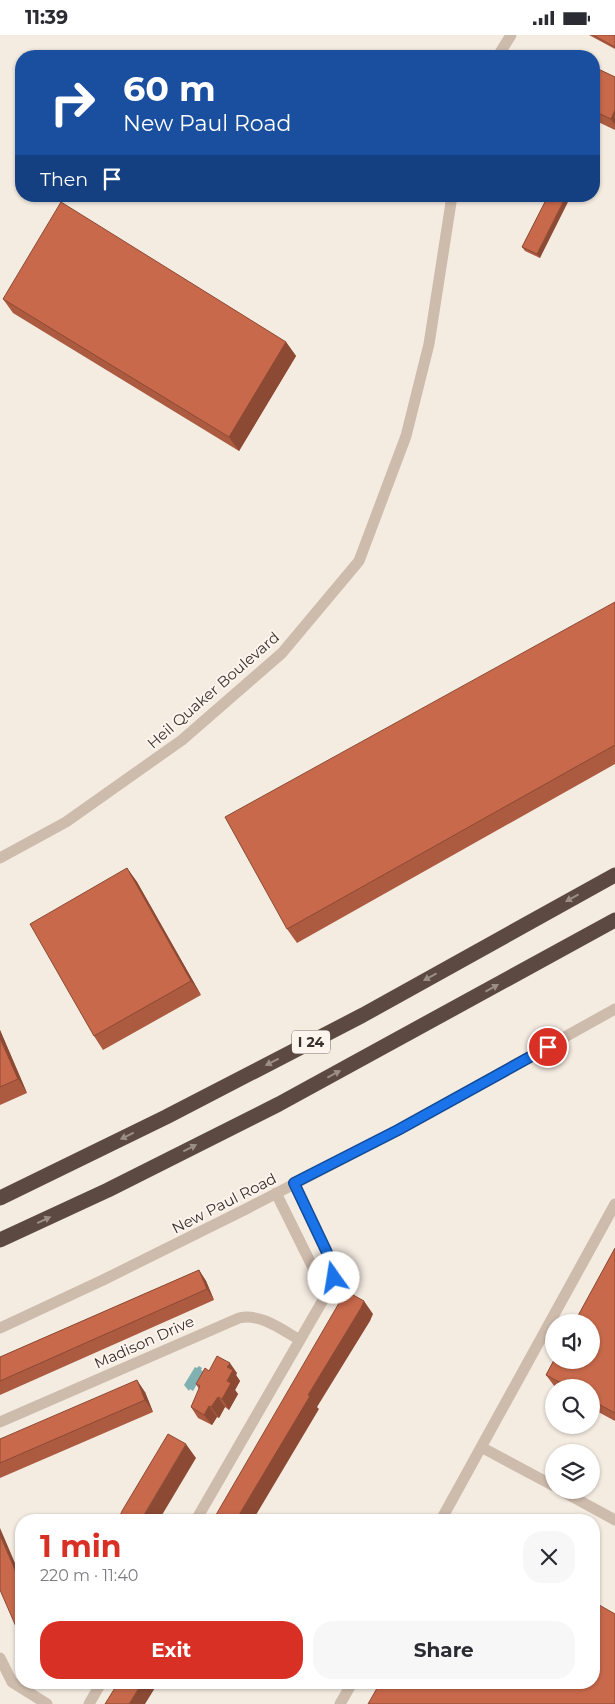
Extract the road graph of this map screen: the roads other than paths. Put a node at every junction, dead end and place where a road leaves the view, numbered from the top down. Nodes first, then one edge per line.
1 (511, 35) edge
2 (502, 50) edge
3 (451, 202) edge
4 (0, 858) edge
5 (615, 875) edge
6 (615, 920) edge
7 (615, 1009) edge
8 (294, 1183) junction
9 (276, 1193) junction
10 (0, 1198) edge
11 (615, 1204) edge
12 (317, 1232) junction
13 (0, 1240) edge
14 (300, 1241) junction
15 (323, 1300) junction
16 (0, 1328) edge
17 (300, 1340) junction
18 (0, 1422) edge
19 (481, 1447) junction
20 (545, 1482) edge
21 (576, 1499) edge
22 (199, 1514) edge
23 (444, 1514) edge
24 (615, 1520) edge
25 (0, 1659) edge
26 (15, 1685) edge
27 (22, 1689) edge
28 (98, 1689) edge
29 (349, 1689) edge
30 (46, 1704) edge
31 (89, 1704) edge
32 (340, 1704) edge

1 - 2 street
3 - 4 street, Heil Quaker Boulevard
5 -> 10 highway, I 24
13 -> 6 highway, I 24
7 - 8 street, New Paul Road
8 - 9 street, New Paul Road
8 - 12 street
9 - 14 street
9 - 16 street, New Paul Road
11 - 19 street
12 - 14 street
12 - 15 street
14 - 15 street
15 - 17 street
17 - 18 street, Madison Drive
17 - 22 street
19 - 20 street
19 - 23 street
21 - 24 street
25 - 26 street
27 - 30 street
28 - 31 street
29 - 32 street

